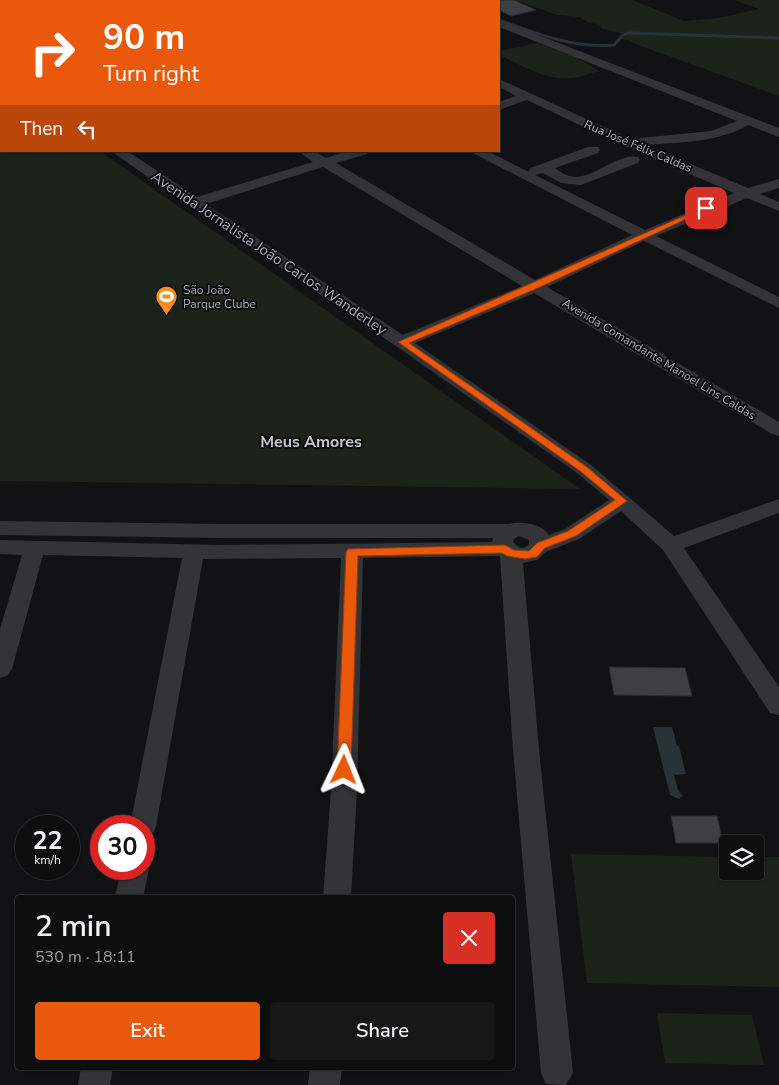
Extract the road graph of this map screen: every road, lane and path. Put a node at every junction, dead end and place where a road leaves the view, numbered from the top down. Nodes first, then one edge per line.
1 (500, 23) edge
2 (500, 83) edge
3 (527, 96) junction
4 (500, 106) edge
5 (747, 121) junction
6 (779, 134) edge
7 (627, 142) junction
8 (594, 150) dead end
9 (119, 152) edge
10 (307, 152) edge
11 (359, 152) edge
12 (478, 152) edge
13 (633, 160) dead end
14 (326, 163) junction
15 (544, 168) junction
16 (523, 176) junction
17 (779, 183) edge
18 (747, 192) junction
19 (194, 203) junction
20 (779, 207) edge
21 (641, 236) junction
22 (535, 286) junction
23 (779, 303) edge
24 (402, 342) junction
25 (779, 430) edge
26 (622, 501) junction
27 (779, 506) edge
28 (0, 528) edge
29 (177, 530) junction
30 (222, 531) junction
31 (508, 544) junction
32 (671, 545) junction
33 (541, 546) joint
34 (0, 547) edge
35 (35, 547) junction
36 (168, 550) junction
37 (194, 551) junction
38 (220, 552) junction
39 (352, 552) junction
40 (0, 669) edge
41 (779, 706) edge
42 (145, 815) edge
43 (133, 880) edge
44 (131, 895) edge
45 (337, 895) edge
46 (97, 1070) edge
47 (326, 1070) edge
48 (557, 1073) dead end
49 (94, 1085) edge
50 (324, 1085) edge

1 - 5 street
2 - 3 street, Rua José Félix Caldas
3 - 4 street
3 - 7 street, Rua José Félix Caldas
5 - 6 street
5 - 7 street
7 - 18 street, Rua José Félix Caldas
8 - 15 street
9 - 19 street, Avenida Jornalista João Carlos Wanderley
10 - 14 street, Avenida Comandante Manoel Lins Caldas
11 - 14 street
12 - 16 street
13 - 15 street
14 - 19 street
14 - 22 street, Avenida Comandante Manoel Lins Caldas
15 - 16 street
16 - 21 street
17 - 18 street
18 - 20 street, Rua José Félix Caldas
18 - 21 street
19 - 24 street, Avenida Jornalista João Carlos Wanderley
21 - 22 street
21 - 23 street
22 - 24 street
22 - 25 street, Avenida Comandante Manoel Lins Caldas
24 - 26 street, Avenida Jornalista João Carlos Wanderley
26 - 32 street, Avenida Jornalista João Carlos Wanderley
26 - 33 street
27 - 32 street
28 - 29 street
29 - 30 street
29 - 36 street
30 - 31 street
30 - 38 street
31 - 33 street
31 - 39 street
31 - 48 street
32 - 41 street, Avenida Jornalista João Carlos Wanderley
34 - 35 street
35 - 36 street
35 - 40 street
36 - 37 street
37 - 38 street
37 - 42 street
38 - 39 street
39 - 45 street
43 - 44 street
46 - 49 street
47 - 50 street

